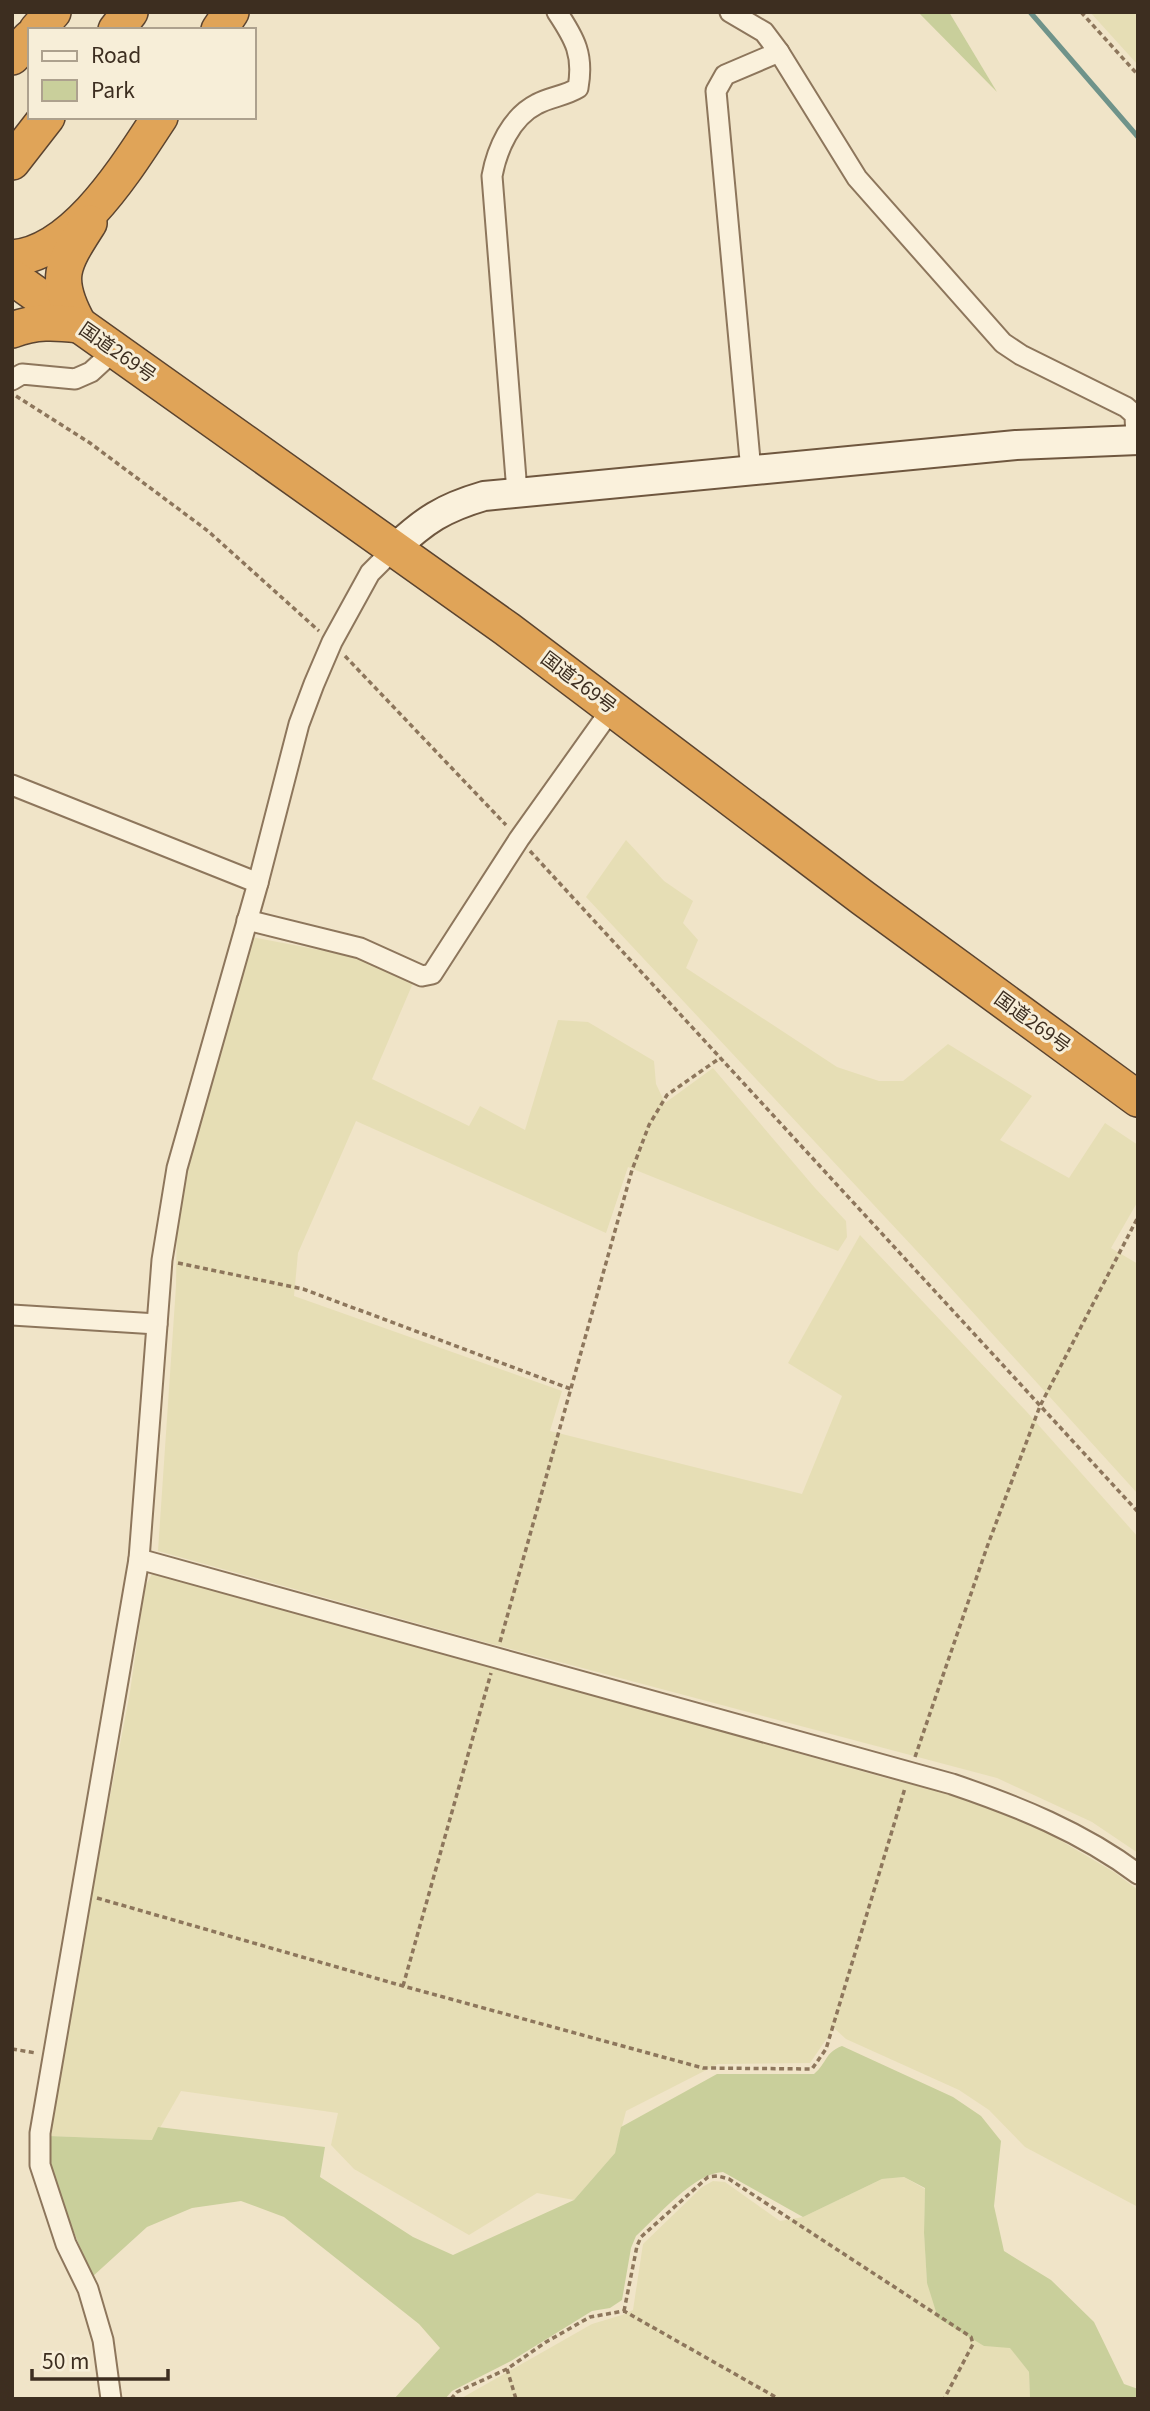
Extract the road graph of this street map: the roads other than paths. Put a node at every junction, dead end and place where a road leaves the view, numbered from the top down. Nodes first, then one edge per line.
1 (53, 12) edge
2 (130, 12) edge
3 (231, 12) edge
4 (557, 12) edge
5 (730, 12) edge
6 (39, 28) edge
7 (118, 28) edge
8 (220, 28) edge
9 (28, 40) edge
10 (779, 52) junction
11 (12, 57) edge
12 (45, 119) edge
13 (159, 119) edge
14 (12, 162) edge
15 (113, 188) junction
16 (12, 258) edge
17 (12, 277) edge
18 (79, 325) junction
19 (12, 330) edge
20 (116, 349) junction
21 (12, 380) edge
22 (1137, 440) edge
23 (751, 471) junction
24 (517, 492) junction
25 (394, 548) junction
26 (613, 707) junction
27 (12, 785) edge
28 (258, 883) junction
29 (247, 920) junction
30 (1138, 1099) edge
31 (12, 1315) edge
32 (157, 1325) junction
33 (139, 1559) junction
34 (1138, 1874) edge
35 (111, 2399) edge

1 - 6 highway
2 - 7 highway
3 - 8 highway
4 - 24 street
5 - 10 street
9 - 11 highway
10 - 22 street
10 - 23 street
12 - 14 highway
13 - 15 highway
15 - 16 highway
15 - 18 highway
17 - 18 highway, 国道269号
18 - 19 highway
18 - 20 highway, 国道269号
20 - 21 street
20 - 25 highway, 国道269号
22 - 23 street
23 - 24 street
24 - 25 street
25 - 26 highway, 国道269号
25 - 28 street
26 - 29 street
26 - 30 highway, 国道269号
27 - 28 street
28 - 29 street
29 - 32 street
31 - 32 street
32 - 33 street
33 - 34 street
33 - 35 street

